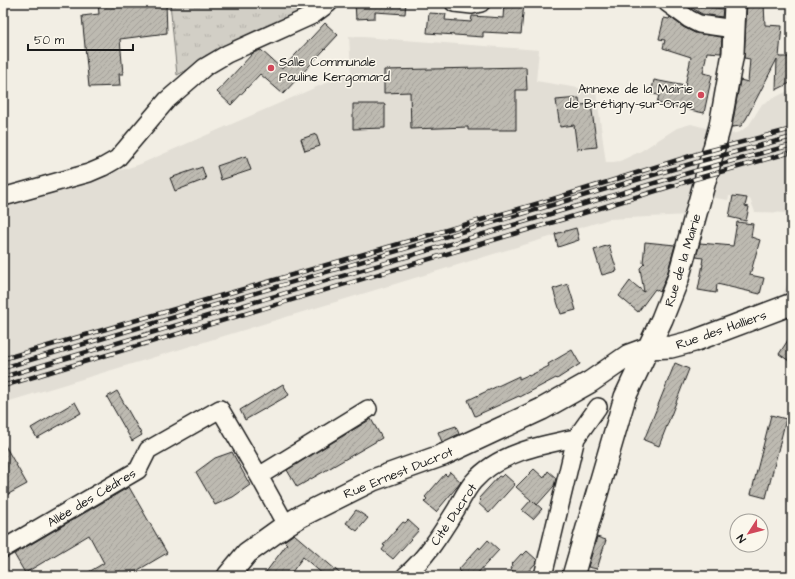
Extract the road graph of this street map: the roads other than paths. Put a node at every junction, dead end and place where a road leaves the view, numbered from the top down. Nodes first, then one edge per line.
1 (328, 3) edge
2 (454, 3) edge
3 (481, 3) edge
4 (667, 3) edge
5 (735, 3) edge
6 (734, 29) junction
7 (3, 197) edge
8 (792, 304) edge
9 (671, 347) junction
10 (648, 348) junction
11 (607, 370) junction
12 (586, 385) junction
13 (627, 394) junction
14 (598, 407) junction
15 (368, 409) dead end
16 (576, 438) junction
17 (259, 476) junction
18 (286, 525) junction
19 (3, 549) edge
20 (228, 576) edge
21 (406, 576) edge
22 (543, 576) edge
23 (573, 576) edge

1 - 7 street
2 - 3 street
4 - 6 street
5 - 6 main road, Rue de la Mairie
6 - 10 main road, Rue de la Mairie
8 - 9 main road, Rue des Halliers
9 - 10 main road, Rue des Halliers
9 - 13 main road
10 - 11 main road, Rue des Halliers
10 - 13 main road, Rue de la Mairie
11 - 12 main road, Rue Ernest Ducrot
11 - 13 main road
12 - 14 street
12 - 18 main road, Rue Ernest Ducrot
13 - 14 street
13 - 23 main road, Rue de la Mairie
14 - 16 street
15 - 17 street
16 - 21 street, Cité Ducrot
16 - 22 street
17 - 18 street
17 - 19 street, Allée des Cèdres
18 - 20 main road, Rue Ernest Ducrot

